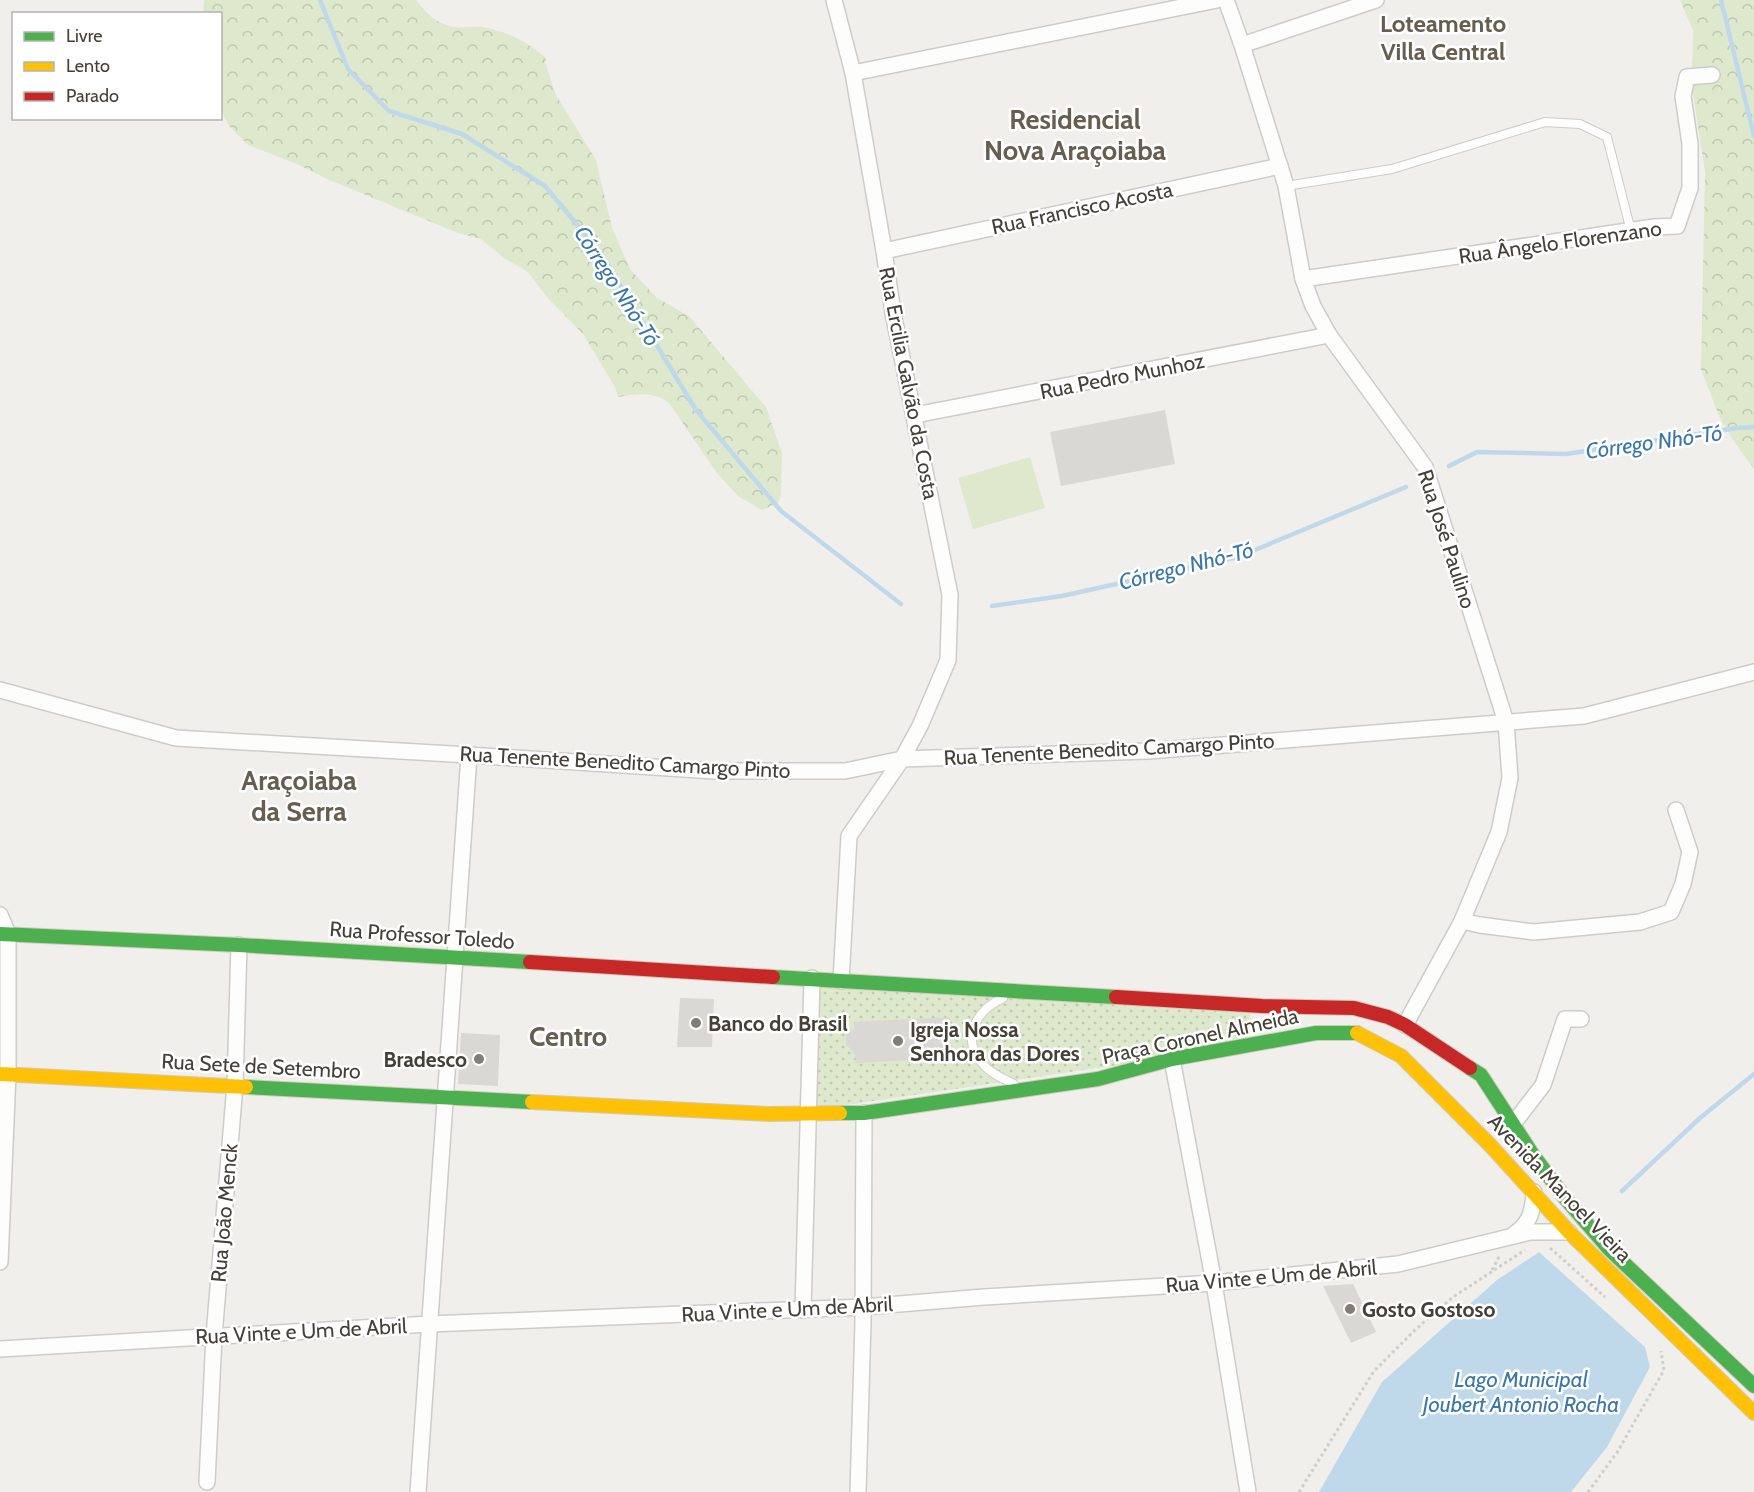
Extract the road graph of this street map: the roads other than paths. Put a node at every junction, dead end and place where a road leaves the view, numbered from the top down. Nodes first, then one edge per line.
1 (834, 0) edge
2 (1217, 0) edge
3 (1226, 0) edge
4 (1376, 0) edge
5 (1242, 45) junction
6 (853, 73) junction
7 (1712, 75) dead end
8 (1280, 166) junction
9 (1286, 186) junction
10 (1631, 231) junction
11 (884, 251) junction
12 (1303, 279) junction
13 (1329, 335) junction
14 (915, 415) junction
15 (1754, 672) edge
16 (0, 690) edge
17 (1506, 722) junction
18 (469, 755) junction
19 (903, 759) junction
20 (1676, 810) dead end
21 (0, 915) edge
22 (1462, 921) junction
23 (3, 932) edge
24 (239, 945) junction
25 (455, 959) junction
26 (812, 978) junction
27 (841, 981) junction
28 (1021, 991) junction
29 (1262, 1006) joint
30 (1581, 1019) dead end
31 (1405, 1025) junction
32 (1316, 1033) joint
33 (1172, 1059) junction
34 (4, 1074) edge
35 (235, 1085) junction
36 (1030, 1090) junction
37 (446, 1096) junction
38 (864, 1113) junction
39 (808, 1114) junction
40 (1471, 1125) junction
41 (1501, 1125) junction
42 (1533, 1155) junction
43 (1534, 1194) junction
44 (1569, 1232) junction
45 (1511, 1236) junction
46 (0, 1262) edge
47 (1214, 1283) junction
48 (863, 1307) junction
49 (803, 1310) junction
50 (429, 1324) junction
51 (214, 1336) junction
52 (0, 1349) edge
53 (1754, 1386) edge
54 (1754, 1413) edge
55 (207, 1482) dead end
56 (418, 1492) edge
57 (858, 1492) edge
58 (1248, 1492) edge

1 - 6 street, Rua Ercilia Galvão da Costa
2 - 6 street
3 - 5 street, Rua José Paulino
4 - 5 street
5 - 8 street, Rua José Paulino
6 - 11 street, Rua Ercilia Galvão da Costa
7 - 10 street, Rua Ângelo Florenzano
8 - 9 street, Rua José Paulino
8 - 11 street, Rua Francisco Acosta
9 - 10 lane
9 - 12 street, Rua José Paulino
10 - 12 street, Rua Ângelo Florenzano
11 - 14 street, Rua Ercilia Galvão da Costa
12 - 13 street, Rua José Paulino
13 - 14 street, Rua Pedro Munhoz
13 - 17 street, Rua José Paulino
14 - 19 street, Rua Ercilia Galvão da Costa
15 - 17 street, Rua Tenente Benedito Camargo Pinto
16 - 18 street, Rua Tenente Benedito Camargo Pinto
17 - 19 street, Rua Tenente Benedito Camargo Pinto
17 - 22 street, Rua José Paulino
18 - 19 street, Rua Tenente Benedito Camargo Pinto
18 - 25 street
19 - 27 street, Rua Ercilia Galvão da Costa
20 - 22 street
21 - 23 street
22 - 31 street, Rua José Paulino
23 - 24 main road, Rua Professor Toledo
23 - 34 street
24 - 25 main road, Rua Professor Toledo
24 - 35 street, Rua João Menck
25 - 26 main road, Rua Professor Toledo
25 - 37 street
26 - 27 main road, Rua Professor Toledo
26 - 39 street
27 - 28 main road, Praça Coronel Almeida
28 - 29 main road, Praça Coronel Almeida
28 - 36 lane
29 - 31 main road, Avenida Manoel Vieira
30 - 41 street
31 - 41 main road, Avenida Manoel Vieira
32 - 33 main road, Praça Coronel Almeida
32 - 40 main road, Avenida Manoel Vieira
33 - 36 main road, Praça Coronel Almeida
33 - 47 street
34 - 35 main road, Rua Sete de Setembro
34 - 46 street
35 - 37 main road, Rua Sete de Setembro
35 - 51 street, Rua João Menck
36 - 38 main road, Praça Coronel Almeida
37 - 39 main road, Rua Sete de Setembro
37 - 50 street
38 - 39 main road, Praça Coronel Almeida
38 - 48 street
39 - 49 street
40 - 41 main road
40 - 43 main road, Avenida Manoel Vieira
41 - 42 main road, Avenida Manoel Vieira
42 - 43 street
42 - 53 main road, Avenida Manoel Vieira
43 - 44 main road, Avenida Manoel Vieira
43 - 45 street
44 - 45 street, Rua Vinte e Um de Abril
44 - 54 main road, Avenida Manoel Vieira
45 - 47 street, Rua Vinte e Um de Abril
47 - 48 street, Rua Vinte e Um de Abril
47 - 58 street
48 - 49 street, Rua Vinte e Um de Abril
48 - 57 street
49 - 50 street, Rua Vinte e Um de Abril
50 - 51 street, Rua Vinte e Um de Abril
50 - 56 street
51 - 52 street, Rua Vinte e Um de Abril
51 - 55 street, Rua João Menck

